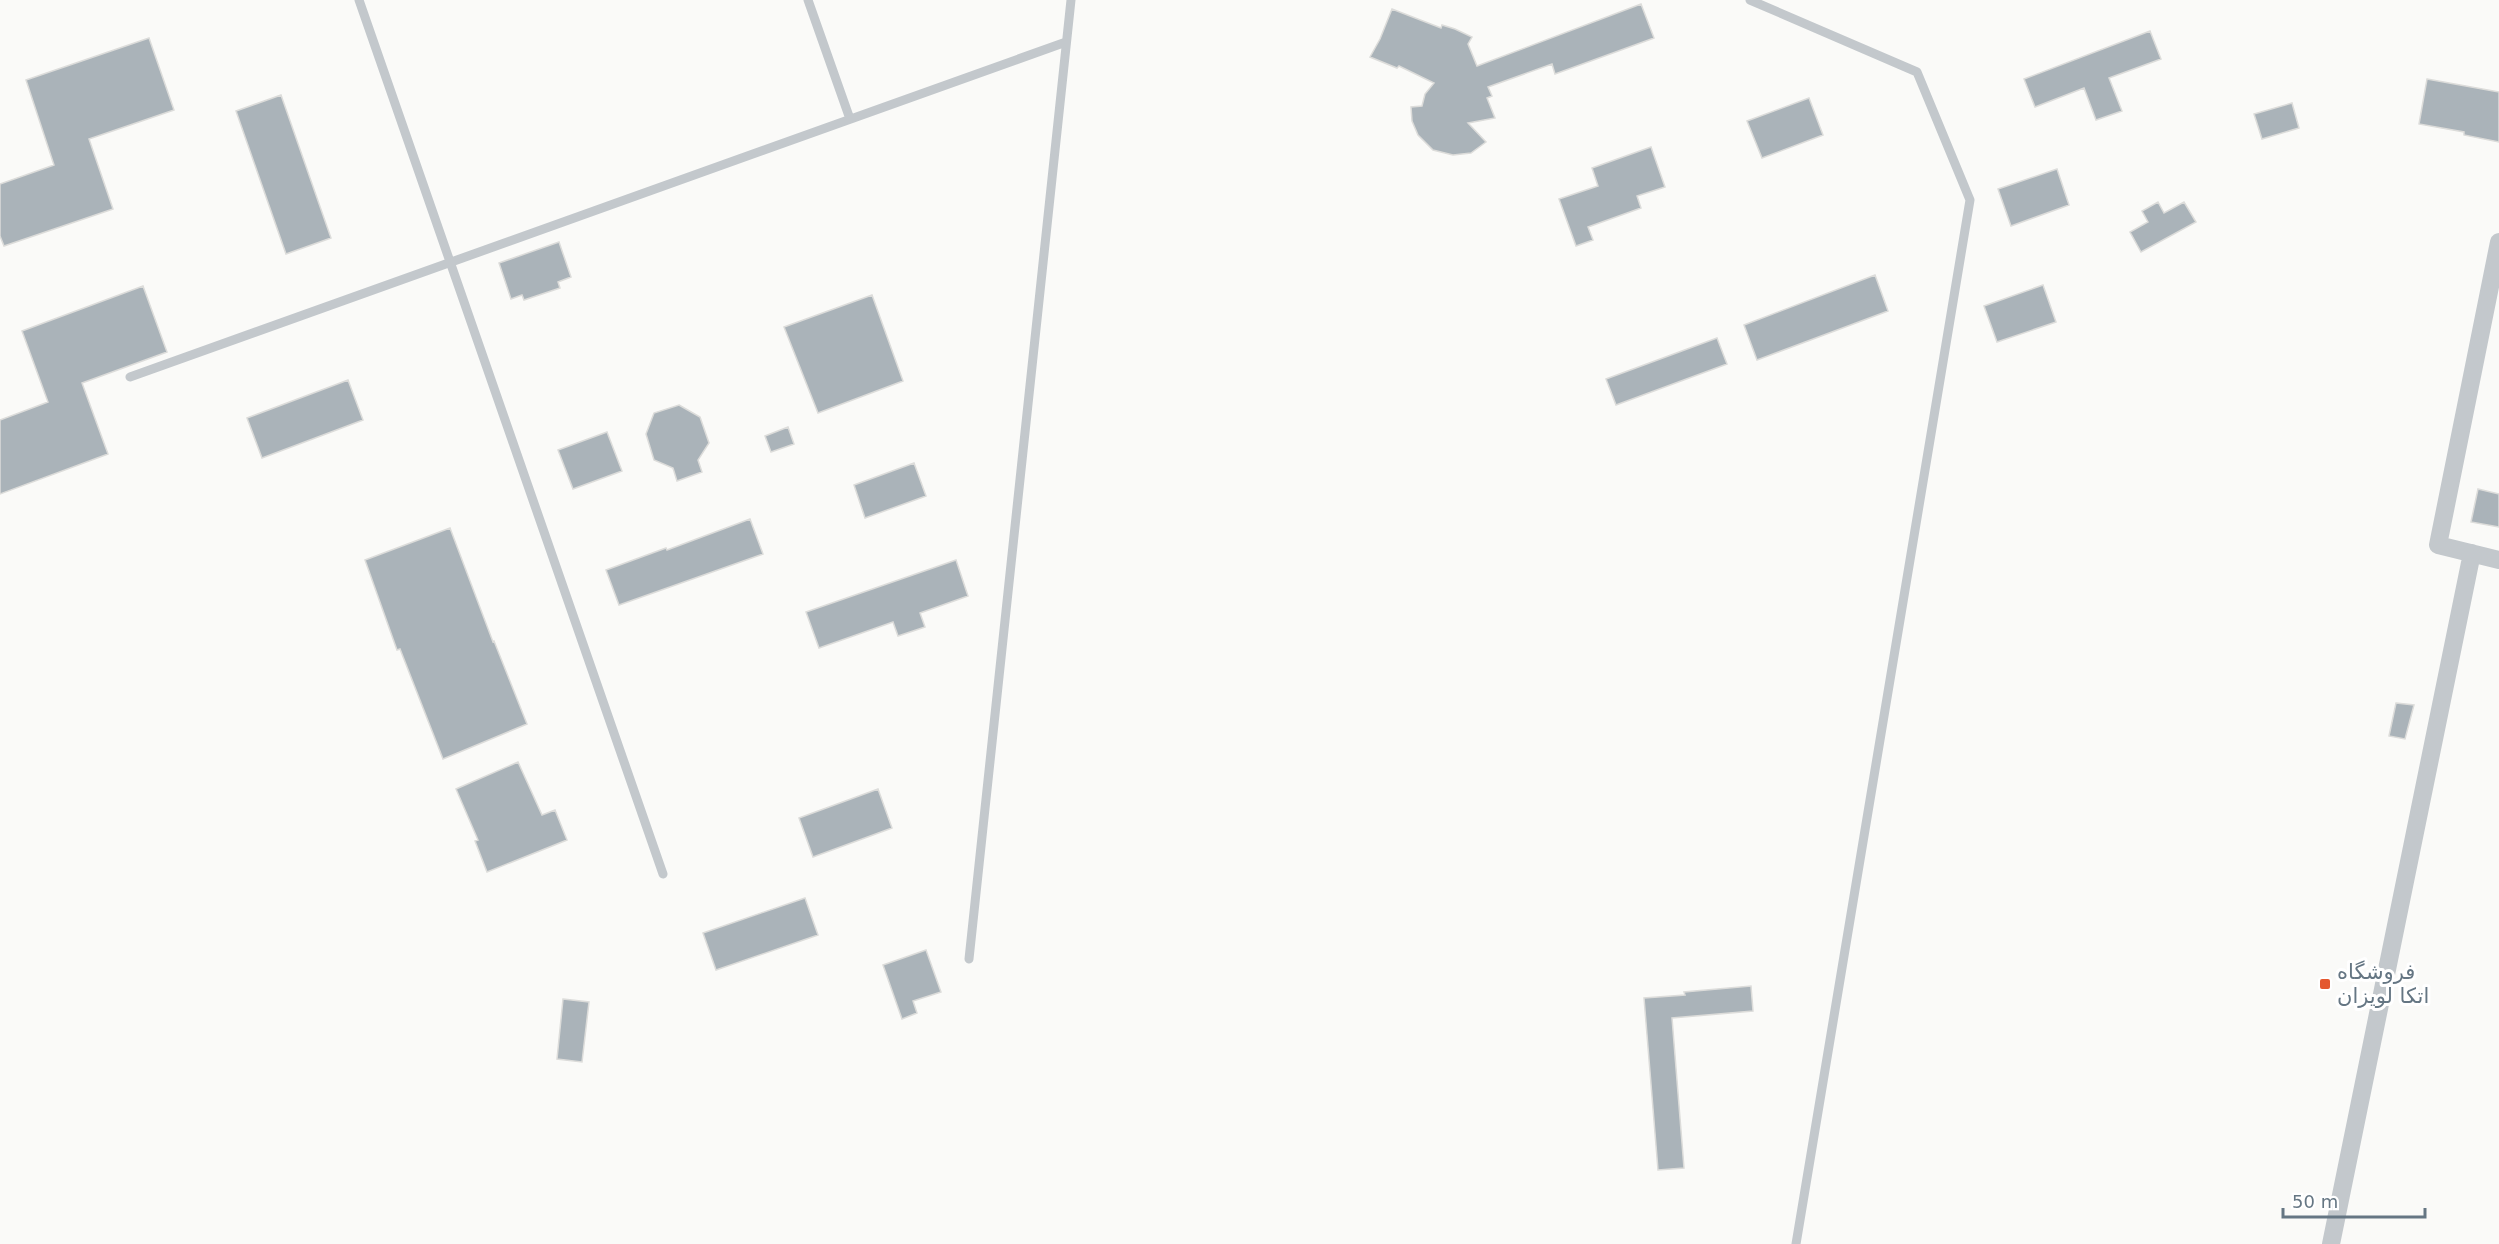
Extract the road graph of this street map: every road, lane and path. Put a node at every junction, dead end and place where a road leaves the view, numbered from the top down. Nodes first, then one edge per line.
1 (359, 0) edge
2 (808, 0) edge
3 (1071, 0) edge
4 (1750, 0) edge
5 (1066, 42) junction
6 (850, 119) junction
7 (2499, 242) edge
8 (450, 262) junction
9 (130, 377) dead end
10 (2472, 553) junction
11 (2499, 560) edge
12 (663, 874) dead end
13 (969, 959) dead end
14 (1796, 1244) edge
15 (2331, 1244) edge

1 - 8 lane
2 - 6 lane
3 - 5 lane
4 - 14 lane
5 - 6 lane
5 - 13 lane
6 - 8 lane
7 - 10 street
8 - 9 lane
8 - 12 lane
10 - 11 street
10 - 15 street

